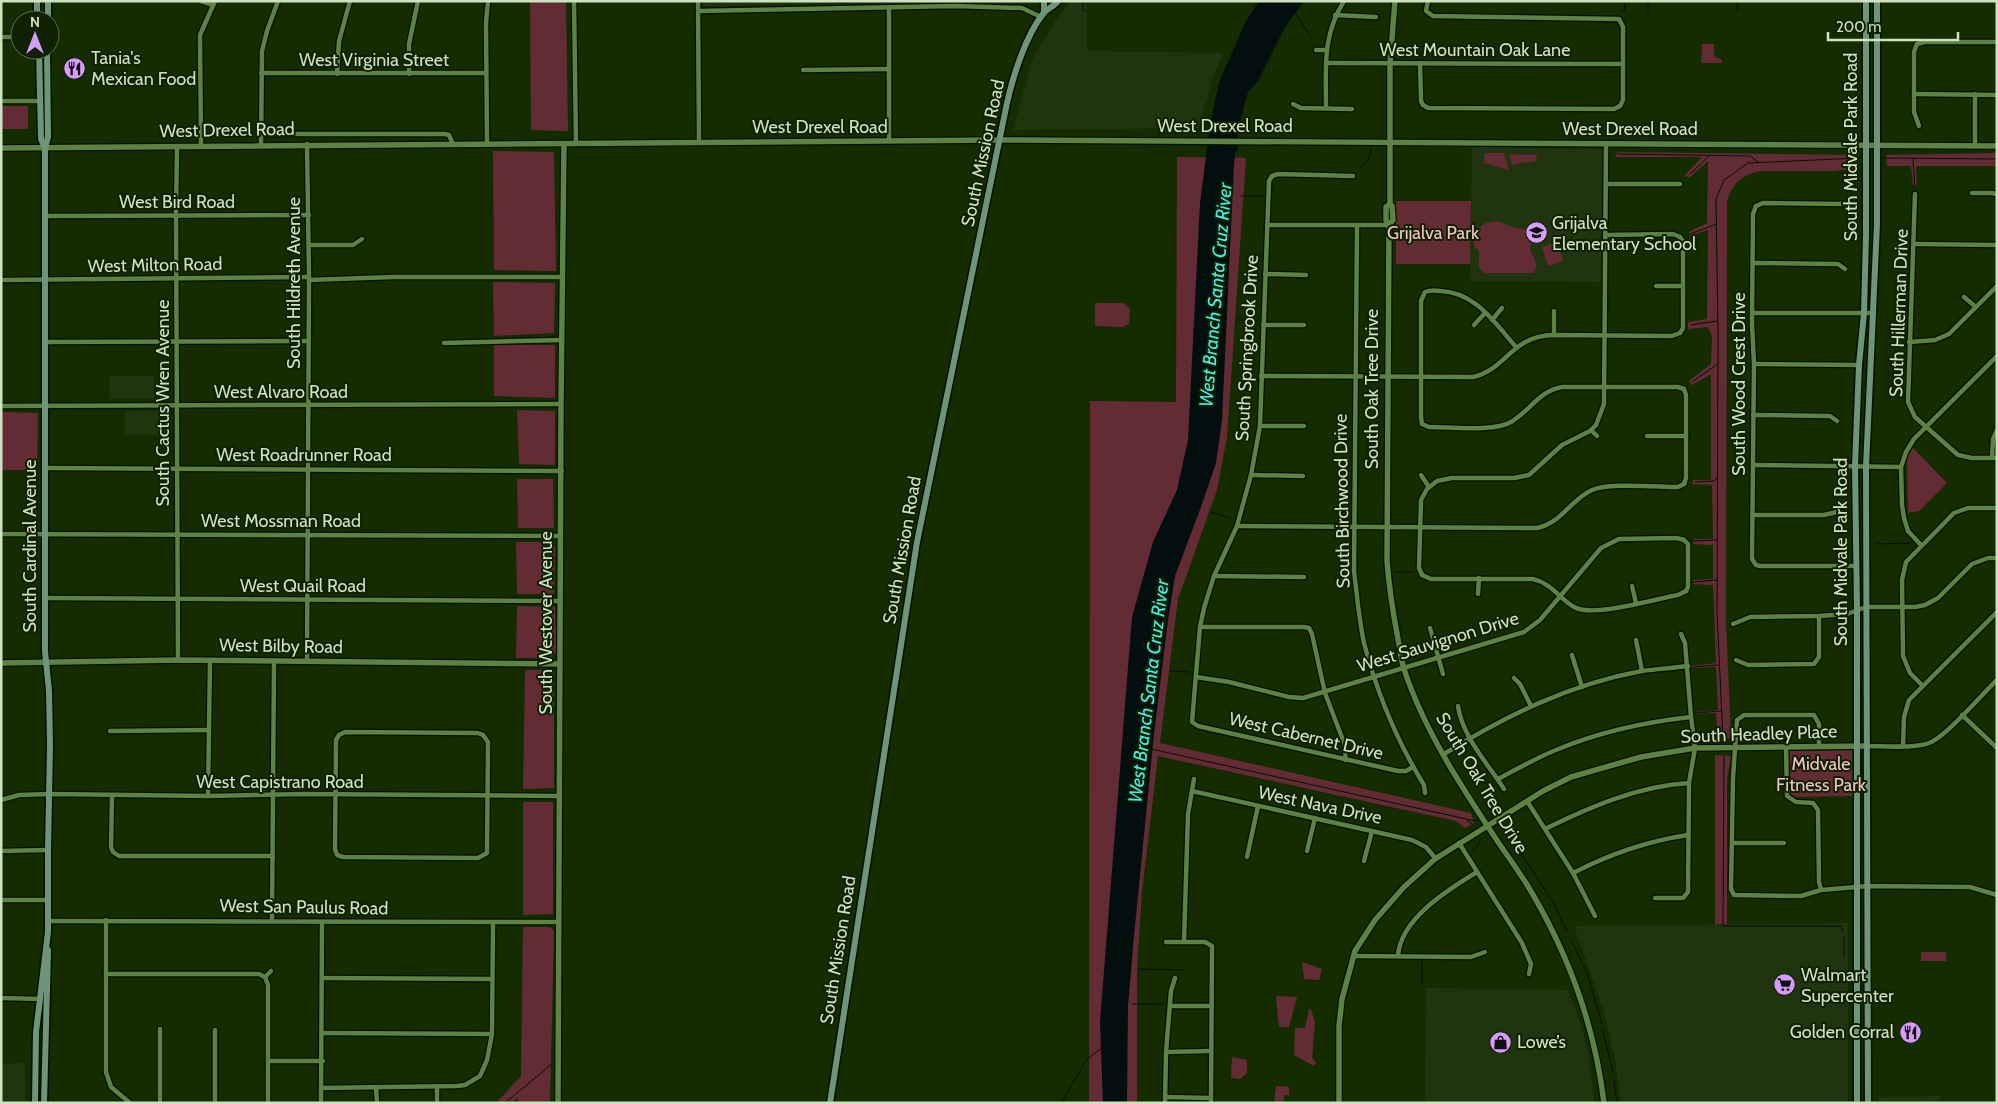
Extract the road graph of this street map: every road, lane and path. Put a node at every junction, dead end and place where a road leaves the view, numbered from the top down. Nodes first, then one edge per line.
1 (201, 1) edge
2 (278, 1) edge
3 (350, 1) edge
4 (418, 1) edge
5 (488, 1) edge
6 (574, 1) edge
7 (698, 1) edge
8 (846, 1) edge
9 (1044, 1) edge
10 (1058, 1) edge
11 (1344, 1) edge
12 (1395, 1) edge
13 (1428, 1) edge
14 (1866, 1) edge
15 (1877, 1) edge
16 (214, 3) edge
17 (842, 8) junction
18 (889, 8) junction
19 (698, 11) junction
20 (1042, 14) junction
21 (1335, 15) junction
22 (1376, 17) dead end
23 (1997, 42) edge
24 (1316, 50) dead end
25 (1327, 50) junction
26 (39, 60) edge
27 (48, 60) edge
28 (1326, 63) junction
29 (1390, 63) junction
30 (1420, 63) junction
31 (1623, 64) junction
32 (889, 69) junction
33 (804, 70) dead end
34 (261, 73) junction
35 (486, 73) junction
36 (337, 74) junction
37 (410, 74) junction
38 (1914, 94) junction
39 (1975, 94) junction
40 (1997, 94) edge
41 (1, 101) edge
42 (41, 101) junction
43 (1293, 104) dead end
44 (1326, 107) junction
45 (1352, 109) dead end
46 (1919, 126) dead end
47 (261, 134) junction
48 (1000, 140) junction
49 (889, 141) junction
50 (1390, 142) junction
51 (699, 143) junction
52 (307, 144) junction
53 (453, 144) junction
54 (487, 144) junction
55 (564, 144) junction
56 (576, 144) junction
57 (1606, 144) junction
58 (261, 145) junction
59 (1877, 145) junction
60 (177, 146) junction
61 (201, 146) junction
62 (1866, 146) junction
63 (1974, 146) junction
64 (1997, 146) edge
65 (1, 148) edge
66 (45, 148) junction
67 (1353, 176) dead end
68 (1606, 184) junction
69 (1680, 184) dead end
70 (1915, 194) dead end
71 (1972, 194) dead end
72 (1997, 194) edge
73 (1847, 204) dead end
74 (46, 216) junction
75 (176, 216) junction
76 (309, 216) junction
77 (1267, 225) junction
78 (1357, 225) junction
79 (1389, 225) junction
80 (1605, 235) junction
81 (362, 239) dead end
82 (1914, 244) junction
83 (1996, 244) edge
84 (309, 245) junction
85 (1753, 263) junction
86 (1845, 269) dead end
87 (1265, 274) junction
88 (1306, 275) dead end
89 (562, 277) junction
90 (176, 278) junction
91 (309, 278) junction
92 (1, 280) edge
93 (45, 280) junction
94 (1656, 286) dead end
95 (1681, 286) junction
96 (1997, 286) edge
97 (1964, 297) dead end
98 (1976, 307) junction
99 (1502, 308) dead end
100 (1554, 311) dead end
101 (1485, 313) junction
102 (1753, 313) junction
103 (1864, 313) junction
104 (1874, 314) junction
105 (1492, 320) junction
106 (1474, 324) dead end
107 (1263, 325) junction
108 (1304, 325) dead end
109 (1554, 334) junction
110 (1605, 336) junction
111 (562, 340) junction
112 (176, 341) junction
113 (308, 341) junction
114 (46, 342) junction
115 (1910, 342) junction
116 (444, 343) dead end
117 (1516, 347) junction
118 (1997, 356) edge
119 (1754, 364) junction
120 (1859, 365) junction
121 (1261, 376) junction
122 (1355, 377) junction
123 (1388, 377) junction
124 (1421, 377) junction
125 (1604, 386) junction
126 (561, 404) junction
127 (1, 406) edge
128 (45, 406) junction
129 (176, 406) junction
130 (308, 406) junction
131 (1753, 415) junction
132 (1838, 421) dead end
133 (1260, 426) junction
134 (1304, 426) dead end
135 (1926, 428) junction
136 (1591, 430) junction
137 (1997, 430) edge
138 (1597, 436) dead end
139 (1647, 436) dead end
140 (1686, 436) junction
141 (1994, 458) edge
142 (1753, 465) junction
143 (1860, 466) junction
144 (1902, 467) junction
145 (45, 468) junction
146 (177, 468) junction
147 (307, 468) junction
148 (562, 471) junction
149 (1421, 475) dead end
150 (1251, 476) junction
151 (1303, 476) dead end
152 (1429, 487) junction
153 (1997, 508) edge
154 (1837, 512) dead end
155 (1753, 515) junction
156 (1237, 526) junction
157 (1420, 527) junction
158 (1354, 528) junction
159 (1387, 528) junction
160 (1, 534) edge
161 (45, 534) junction
162 (177, 535) junction
163 (307, 535) junction
164 (561, 536) junction
165 (1921, 545) junction
166 (1997, 558) edge
167 (1856, 566) junction
168 (1214, 576) junction
169 (1304, 577) dead end
170 (1479, 578) junction
171 (1632, 586) dead end
172 (1478, 594) dead end
173 (1561, 596) junction
174 (45, 598) junction
175 (177, 599) junction
176 (307, 600) junction
177 (561, 601) junction
178 (1636, 603) junction
179 (1903, 607) junction
180 (1861, 609) junction
181 (1997, 612) edge
182 (1819, 616) junction
183 (1733, 624) dead end
184 (1200, 627) junction
185 (1430, 628) dead end
186 (1681, 634) dead end
187 (1636, 640) dead end
188 (1572, 655) dead end
189 (1438, 658) junction
190 (178, 660) junction
191 (210, 660) junction
192 (1736, 660) dead end
193 (274, 662) junction
194 (307, 662) junction
195 (1, 663) edge
196 (47, 663) junction
197 (560, 664) junction
198 (1688, 666) junction
199 (1404, 667) junction
200 (1642, 671) junction
201 (1443, 674) dead end
202 (1374, 676) junction
203 (1196, 677) junction
204 (1514, 678) dead end
205 (1997, 680) edge
206 (1922, 686) junction
207 (1582, 687) junction
208 (1325, 693) junction
209 (1458, 706) dead end
210 (1531, 706) junction
211 (1962, 715) junction
212 (1691, 717) junction
213 (1193, 723) joint
214 (208, 730) junction
215 (334, 730) dead end
216 (110, 731) dead end
217 (489, 732) dead end
218 (338, 736) junction
219 (484, 736) junction
220 (1470, 737) junction
221 (1857, 745) junction
222 (1786, 746) junction
223 (1819, 746) junction
224 (1868, 746) junction
225 (1903, 746) junction
226 (1736, 747) junction
227 (1695, 748) junction
228 (1997, 748) edge
229 (1444, 754) junction
230 (1345, 760) junction
231 (1414, 767) junction
232 (1194, 779) dead end
233 (1498, 779) junction
234 (1689, 783) junction
235 (1504, 789) dead end
236 (1192, 791) junction
237 (50, 794) junction
238 (1425, 794) dead end
239 (272, 795) junction
240 (336, 795) junction
241 (112, 796) junction
242 (208, 796) junction
243 (487, 796) junction
244 (560, 796) junction
245 (1, 800) edge
246 (1527, 801) junction
247 (1258, 806) junction
248 (1315, 818) junction
249 (1488, 826) junction
250 (1545, 829) junction
251 (1372, 831) junction
252 (1688, 835) junction
253 (1459, 843) junction
254 (1733, 843) junction
255 (1784, 843) dead end
256 (48, 850) junction
257 (1, 851) edge
258 (1307, 851) dead end
259 (337, 855) junction
260 (273, 856) junction
261 (1247, 857) dead end
262 (333, 859) dead end
263 (1436, 859) junction
264 (1364, 861) dead end
265 (1477, 872) junction
266 (1573, 872) junction
267 (1862, 886) junction
268 (1822, 890) junction
269 (1997, 895) edge
270 (1655, 898) dead end
271 (1, 900) edge
272 (48, 900) junction
273 (1595, 916) dead end
274 (106, 920) junction
275 (272, 920) junction
276 (48, 921) junction
277 (322, 922) junction
278 (559, 922) junction
279 (493, 923) junction
280 (1184, 941) junction
281 (1166, 942) dead end
282 (47, 944) junction
283 (1484, 952) dead end
284 (1354, 956) junction
285 (1398, 956) junction
286 (271, 971) dead end
287 (106, 974) junction
288 (1529, 974) dead end
289 (266, 977) junction
290 (322, 978) junction
291 (1176, 978) dead end
292 (491, 979) junction
293 (1, 998) edge
294 (40, 999) junction
295 (47, 999) junction
296 (1170, 1006) junction
297 (1212, 1006) junction
298 (160, 1029) dead end
299 (215, 1030) dead end
300 (322, 1032) junction
301 (492, 1034) junction
302 (1166, 1052) junction
303 (1211, 1052) junction
304 (268, 1061) junction
305 (322, 1061) junction
306 (437, 1087) junction
307 (321, 1088) junction
308 (376, 1088) junction
309 (1165, 1100) edge
310 (1211, 1100) edge
311 (35, 1103) edge
312 (44, 1103) edge
313 (130, 1103) edge
314 (160, 1103) edge
315 (215, 1103) edge
316 (268, 1103) edge
317 (321, 1103) edge
318 (377, 1103) edge
319 (437, 1103) edge
320 (558, 1103) edge
321 (830, 1103) edge
322 (1339, 1103) edge
323 (1604, 1103) edge
324 (1857, 1103) edge
325 (1868, 1103) edge

1 - 16 street
2 - 34 street
3 - 36 street
4 - 37 street
5 - 35 street
6 - 56 street
7 - 19 street
8 - 17 street
9 - 20 main road, South Mission Road
10 - 20 main road, South Mission Road
11 - 21 street
12 - 29 street, South Oak Tree Drive
13 - 31 street
14 - 62 main road, South Midvale Park Road
15 - 59 main road, South Midvale Park Road
16 - 61 street
17 - 18 street
17 - 19 street
18 - 20 street
18 - 32 street
19 - 51 street
20 - 48 main road, South Mission Road
21 - 22 street
21 - 25 street
23 - 38 street
24 - 25 street
25 - 28 street
26 - 42 main road, South Cardinal Avenue
27 - 66 main road, South Cardinal Avenue
28 - 29 street, West Mountain Oak Lane
28 - 44 street
29 - 30 street, West Mountain Oak Lane
29 - 50 street, South Oak Tree Drive
30 - 31 street, West Mountain Oak Lane
30 - 31 street
32 - 33 street
32 - 49 street
34 - 36 street, West Virginia Street
34 - 47 street
35 - 37 street, West Virginia Street
35 - 54 street
36 - 37 street, West Virginia Street
38 - 39 street
38 - 46 street
39 - 40 street
39 - 63 street
41 - 42 street
42 - 66 main road, South Cardinal Avenue
43 - 44 street
44 - 45 street
47 - 53 street, West Drexel Road
47 - 58 street
48 - 49 street, West Drexel Road
48 - 50 street, West Drexel Road
48 - 321 main road, South Mission Road
49 - 51 street, West Drexel Road
50 - 57 street, West Drexel Road
50 - 79 street, South Oak Tree Drive
51 - 56 street, West Drexel Road
52 - 53 street, West Drexel Road
52 - 58 street, West Drexel Road
52 - 76 street, South Hildreth Avenue
53 - 54 street, West Drexel Road
54 - 55 street, West Drexel Road
55 - 56 street, West Drexel Road
55 - 89 street, South Westover Avenue
57 - 62 street, West Drexel Road
57 - 68 street
58 - 61 street, West Drexel Road
59 - 62 street, West Drexel Road
59 - 63 street, West Drexel Road
59 - 104 main road, South Midvale Park Road
60 - 61 street, West Drexel Road
60 - 66 street, West Drexel Road
60 - 75 street, South Cactus Wren Avenue
62 - 103 main road, South Midvale Park Road
63 - 64 street, West Drexel Road
65 - 66 street, West Drexel Road
66 - 74 main road, South Cardinal Avenue
67 - 77 street, South Springbrook Drive
68 - 69 street
68 - 80 street
70 - 82 street, South Hillerman Drive
71 - 72 street
73 - 85 street, South Wood Crest Drive
74 - 75 street, West Bird Road
74 - 93 main road, South Cardinal Avenue
75 - 76 street, West Bird Road
75 - 90 street, South Cactus Wren Avenue
76 - 84 street, South Hildreth Avenue
77 - 78 street
77 - 87 street, South Springbrook Drive
78 - 79 street
78 - 122 street, South Birchwood Drive
79 - 123 street, South Oak Tree Drive
80 - 95 street
80 - 110 street
81 - 84 street
82 - 83 street
82 - 115 street, South Hillerman Drive
84 - 91 street, South Hildreth Avenue
85 - 86 street
85 - 102 street, South Wood Crest Drive
87 - 88 street
87 - 107 street, South Springbrook Drive
89 - 91 street, West Milton Road
89 - 111 street, South Westover Avenue
90 - 91 street, West Milton Road
90 - 93 street, West Milton Road
90 - 112 street, South Cactus Wren Avenue
91 - 113 street, South Hildreth Avenue
92 - 93 street, West Milton Road
93 - 114 main road, South Cardinal Avenue
94 - 95 street
95 - 110 street
96 - 98 street
97 - 98 street
98 - 115 street
99 - 105 street
100 - 109 street
101 - 105 street
101 - 106 street
101 - 124 street
102 - 103 street
102 - 119 street, South Wood Crest Drive
103 - 104 street
103 - 120 main road, South Midvale Park Road
104 - 143 main road, South Midvale Park Road
105 - 117 street
107 - 108 street
107 - 121 street, South Springbrook Drive
109 - 110 street
109 - 117 street
110 - 125 street
111 - 116 street
111 - 126 street, South Westover Avenue
112 - 113 street
112 - 114 street
112 - 129 street, South Cactus Wren Avenue
113 - 130 street, South Hildreth Avenue
114 - 128 main road, South Cardinal Avenue
115 - 135 street, South Hillerman Drive
117 - 124 street
118 - 135 street
119 - 120 street
119 - 131 street, South Wood Crest Drive
120 - 143 main road, South Midvale Park Road
121 - 122 street
121 - 133 street, South Springbrook Drive
122 - 123 street
122 - 158 street, South Birchwood Drive
123 - 124 street
123 - 159 street, South Oak Tree Drive
124 - 125 street
125 - 136 street
125 - 140 street
126 - 130 street, West Alvaro Road
126 - 148 street, South Westover Avenue
127 - 128 street, West Alvaro Road
128 - 129 street, West Alvaro Road
128 - 145 main road, South Cardinal Avenue
129 - 130 street, West Alvaro Road
129 - 146 street, South Cactus Wren Avenue
130 - 147 street, South Hildreth Avenue
131 - 132 street
131 - 142 street, South Wood Crest Drive
133 - 134 street
133 - 150 street, South Springbrook Drive
135 - 141 street, South Hillerman Drive
135 - 144 street
136 - 138 street
136 - 152 street
137 - 141 street
139 - 140 street
140 - 157 street
142 - 143 street
142 - 155 street, South Wood Crest Drive
143 - 144 street
143 - 167 main road, South Midvale Park Road
143 - 180 main road, South Midvale Park Road
144 - 165 street
145 - 146 street, West Roadrunner Road
145 - 161 main road, South Cardinal Avenue
146 - 147 street, West Roadrunner Road
146 - 162 street, South Cactus Wren Avenue
147 - 148 street, West Roadrunner Road
147 - 163 street, South Hildreth Avenue
148 - 164 street, South Westover Avenue
149 - 152 street
150 - 151 street
150 - 156 street, South Springbrook Drive
152 - 157 street
153 - 165 street
154 - 155 street
155 - 167 street, South Wood Crest Drive
156 - 158 street
156 - 168 street, South Springbrook Drive
157 - 159 street
157 - 170 street
158 - 159 street
158 - 202 street, South Birchwood Drive
159 - 199 street, South Oak Tree Drive
160 - 161 street, West Mossman Road
161 - 162 street, West Mossman Road
161 - 174 main road, South Cardinal Avenue
162 - 163 street, West Mossman Road
162 - 175 street, South Cactus Wren Avenue
163 - 164 street, West Mossman Road
163 - 176 street, South Hildreth Avenue
164 - 177 street, South Westover Avenue
165 - 179 street
166 - 179 street
167 - 180 main road, South Midvale Park Road
168 - 169 street
168 - 184 street, South Springbrook Drive
170 - 172 street
170 - 173 street
171 - 178 street
173 - 178 street
173 - 178 street, West Sauvignon Drive
173 - 189 street, West Sauvignon Drive
174 - 175 street, West Quail Road
174 - 196 main road, South Cardinal Avenue
175 - 176 street, West Quail Road
175 - 190 street, South Cactus Wren Avenue
176 - 177 street, West Quail Road
176 - 194 street, South Hildreth Avenue
177 - 197 street, South Westover Avenue
179 - 180 street
179 - 206 street
180 - 182 street
180 - 221 main road, South Midvale Park Road
180 - 224 main road, South Midvale Park Road
181 - 206 street
182 - 183 street
182 - 192 street
184 - 203 street, South Springbrook Drive
184 - 208 street
185 - 189 street
186 - 198 street
187 - 200 street
188 - 207 street
189 - 199 street, West Sauvignon Drive
189 - 201 street
190 - 191 street, West Bilby Road
190 - 196 street, West Bilby Road
191 - 193 street, West Bilby Road
191 - 214 street
193 - 194 street, West Bilby Road
193 - 239 street
194 - 197 street, West Bilby Road
195 - 196 street, West Bilby Road
196 - 237 main road, South Cardinal Avenue
197 - 244 street, South Westover Avenue
198 - 200 street
198 - 212 street
199 - 202 street, West Sauvignon Drive
199 - 229 street, South Oak Tree Drive
200 - 207 street
202 - 208 street, West Sauvignon Drive
202 - 231 street, South Birchwood Drive
203 - 208 street, West Sauvignon Drive
203 - 213 street, South Springbrook Drive
204 - 210 street
205 - 211 street
206 - 225 street
207 - 210 street
208 - 230 street
209 - 220 street
210 - 220 street
211 - 225 street
211 - 228 street
212 - 227 street
212 - 233 street
213 - 230 street, West Cabernet Drive
214 - 216 street
214 - 242 street
215 - 218 street
217 - 219 street
218 - 219 street
218 - 240 street
219 - 243 street
220 - 229 street
220 - 233 street
221 - 223 street, South Headley Place
221 - 224 street, South Headley Place
221 - 267 main road, South Midvale Park Road
222 - 223 street, South Headley Place
222 - 226 street, South Headley Place
222 - 268 street
223 - 226 street
224 - 225 street
224 - 267 main road, South Midvale Park Road
226 - 227 street, South Headley Place
226 - 254 street
227 - 234 street
227 - 246 street, South Headley Place
229 - 249 street, South Oak Tree Drive
230 - 231 street, West Cabernet Drive
231 - 238 street, South Birchwood Drive
232 - 236 street
233 - 235 street
234 - 250 street
234 - 252 street
236 - 247 street, West Nava Drive
236 - 280 street
237 - 241 street, West Capistrano Road
237 - 245 street, West Capistrano Road
237 - 256 main road, South Cardinal Avenue
239 - 240 street, West Capistrano Road
239 - 242 street, West Capistrano Road
239 - 260 street
240 - 243 street, West Capistrano Road
240 - 259 street
241 - 242 street, West Capistrano Road
241 - 260 street
243 - 244 street, West Capistrano Road
243 - 259 street
244 - 278 street, South Westover Avenue
246 - 249 street, South Headley Place
246 - 250 street
247 - 248 street, West Nava Drive
247 - 261 street
248 - 251 street, West Nava Drive
248 - 258 street
249 - 253 street, South Headley Place
249 - 323 street, South Oak Tree Drive
250 - 266 street
251 - 263 street, West Nava Drive
251 - 264 street
252 - 266 street
252 - 270 street
253 - 263 street, South Headley Place
253 - 265 street
254 - 255 street
254 - 268 street
256 - 257 street
256 - 272 main road, South Cardinal Avenue
259 - 262 street
260 - 275 street
263 - 284 street, South Headley Place
265 - 285 street
265 - 288 street
266 - 273 street
267 - 268 street
267 - 269 street
267 - 324 main road, South Midvale Park Road
267 - 325 main road, South Midvale Park Road
271 - 272 street
272 - 276 main road, South Cardinal Avenue
274 - 275 street, West San Paulus Road
274 - 276 street, West San Paulus Road
274 - 287 street
275 - 277 street, West San Paulus Road
276 - 282 main road, South Cardinal Avenue
277 - 279 street, West San Paulus Road
277 - 290 street
278 - 279 street, West San Paulus Road
278 - 320 street, South Westover Avenue
279 - 292 street
280 - 281 street
280 - 297 street
282 - 294 main road, South Cardinal Avenue
282 - 295 main road, South Cardinal Avenue
283 - 285 street
284 - 285 street
284 - 322 street, South Headley Place
286 - 289 street
287 - 289 street
287 - 313 street
289 - 304 street
290 - 292 street
290 - 300 street
291 - 296 street
292 - 301 street
293 - 294 street
294 - 295 street
294 - 311 main road, South Cardinal Avenue
295 - 312 main road, South Cardinal Avenue
296 - 297 street
296 - 302 street
297 - 303 street
298 - 314 street
299 - 315 street
300 - 301 street
300 - 305 street
301 - 306 street
302 - 303 street
302 - 309 street
303 - 310 street
304 - 305 street
304 - 316 street
305 - 307 street
306 - 308 street
306 - 319 street
307 - 308 street
307 - 317 street
308 - 318 street
309 - 310 street

